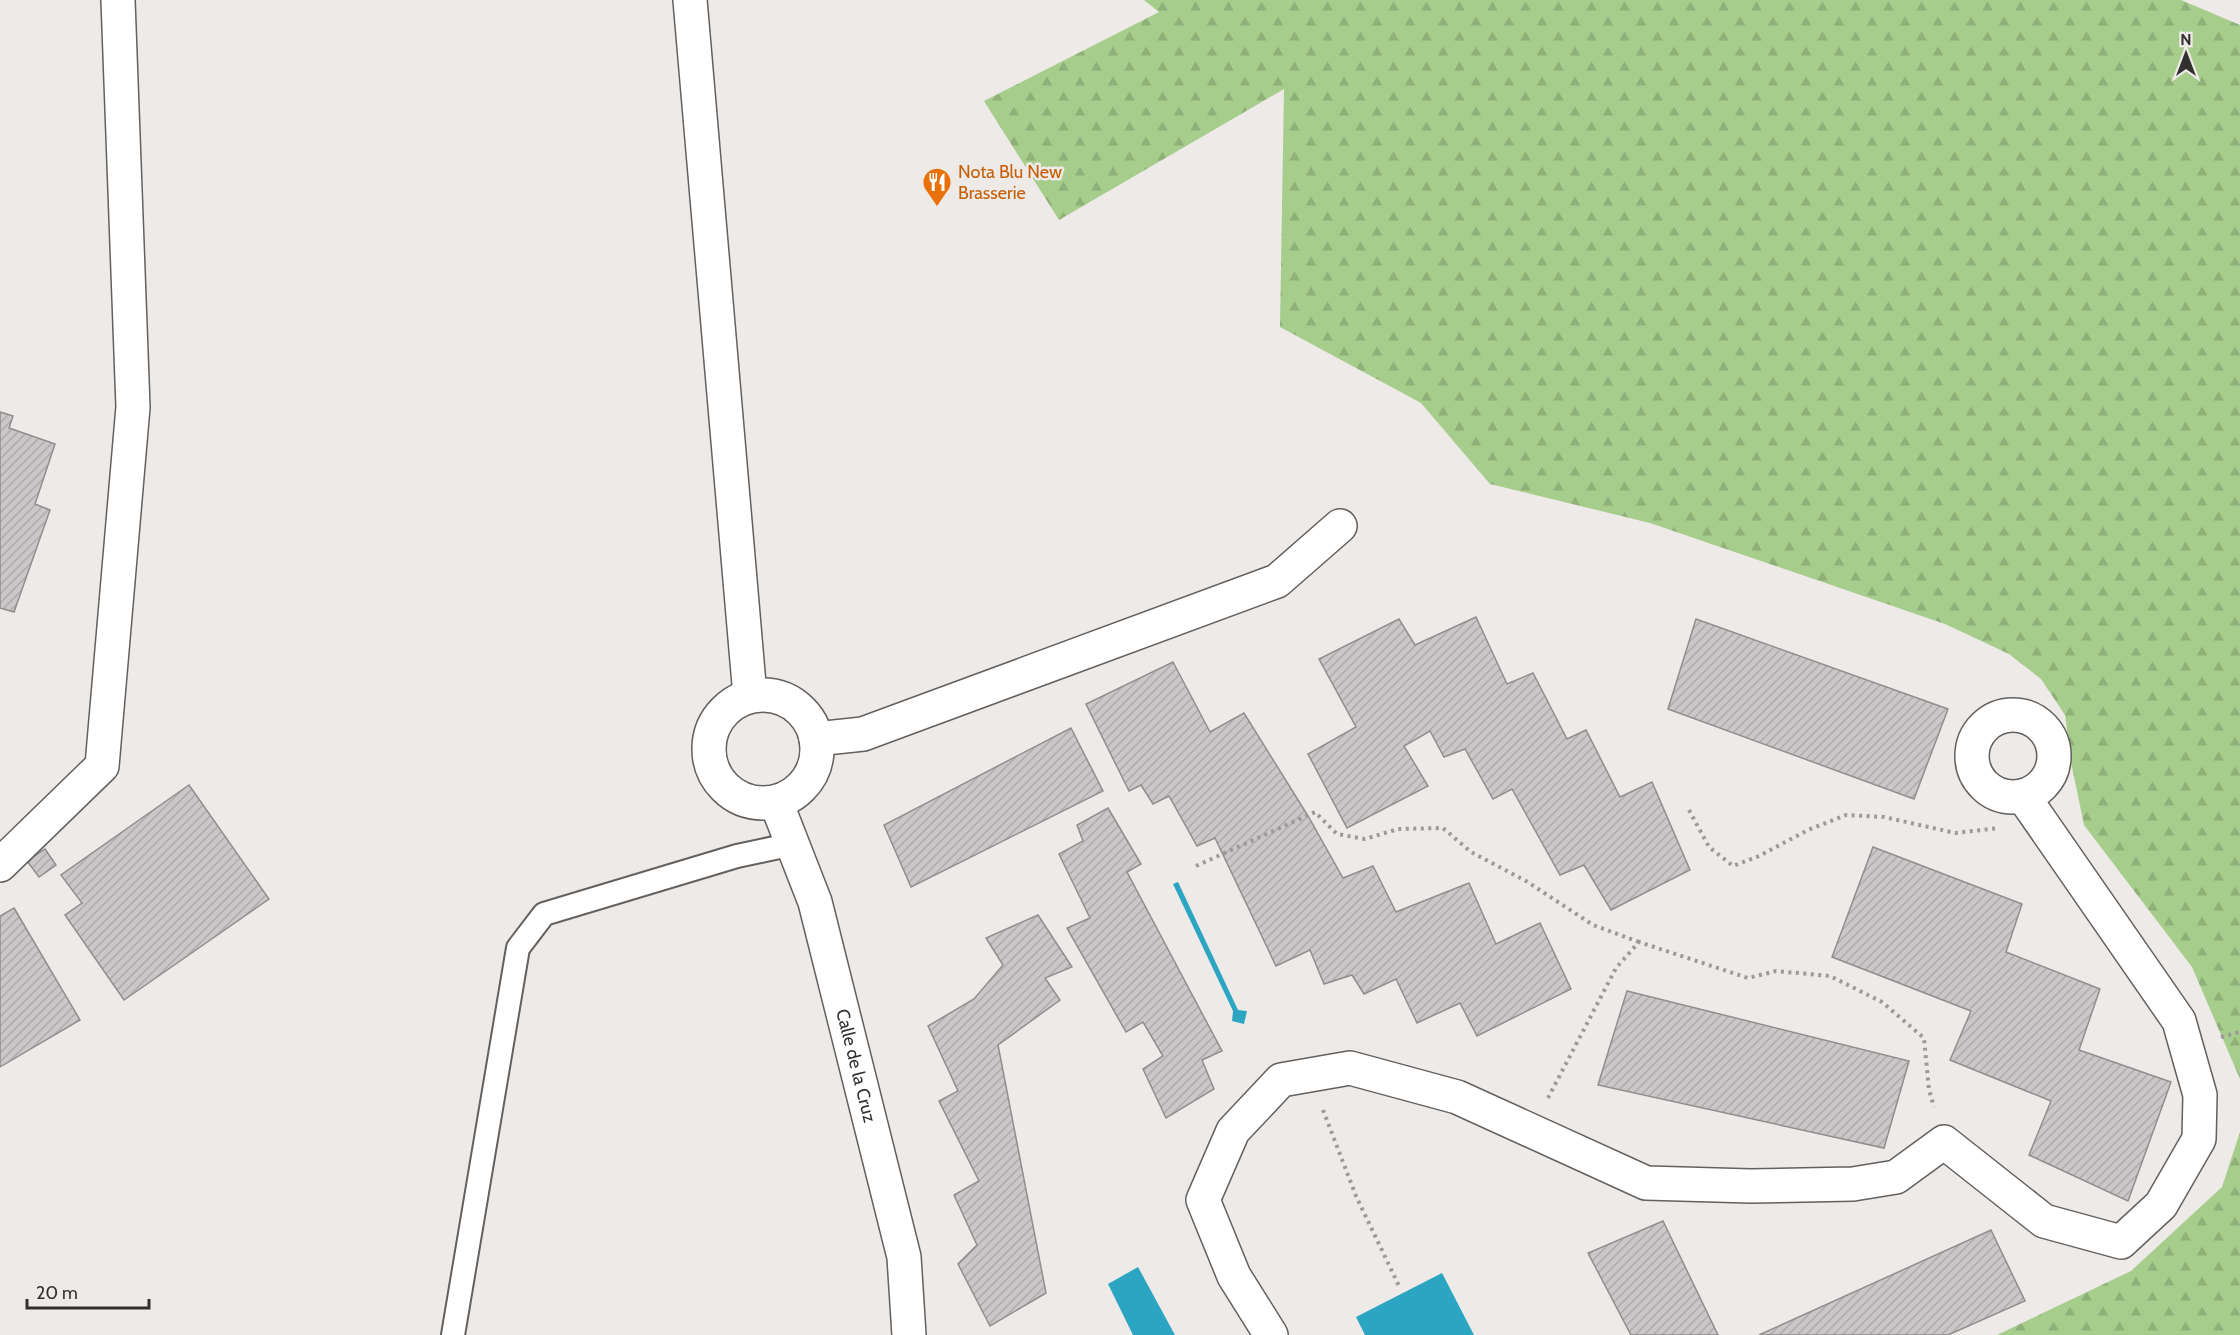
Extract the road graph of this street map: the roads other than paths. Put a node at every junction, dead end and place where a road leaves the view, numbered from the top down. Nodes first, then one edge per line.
1 (118, 0) edge
2 (690, 0) edge
3 (1340, 526) dead end
4 (750, 696) junction
5 (816, 739) junction
6 (2023, 796) dead end
7 (776, 802) junction
8 (793, 844) junction
9 (0, 865) edge
10 (453, 1335) edge
11 (909, 1335) edge
12 (1271, 1335) edge

1 - 9 street
2 - 4 street
3 - 5 street
4 - 5 street
4 - 7 street
5 - 7 street
6 - 12 street
7 - 8 street, Calle de la Cruz
8 - 10 lane
8 - 11 street, Calle de la Cruz

